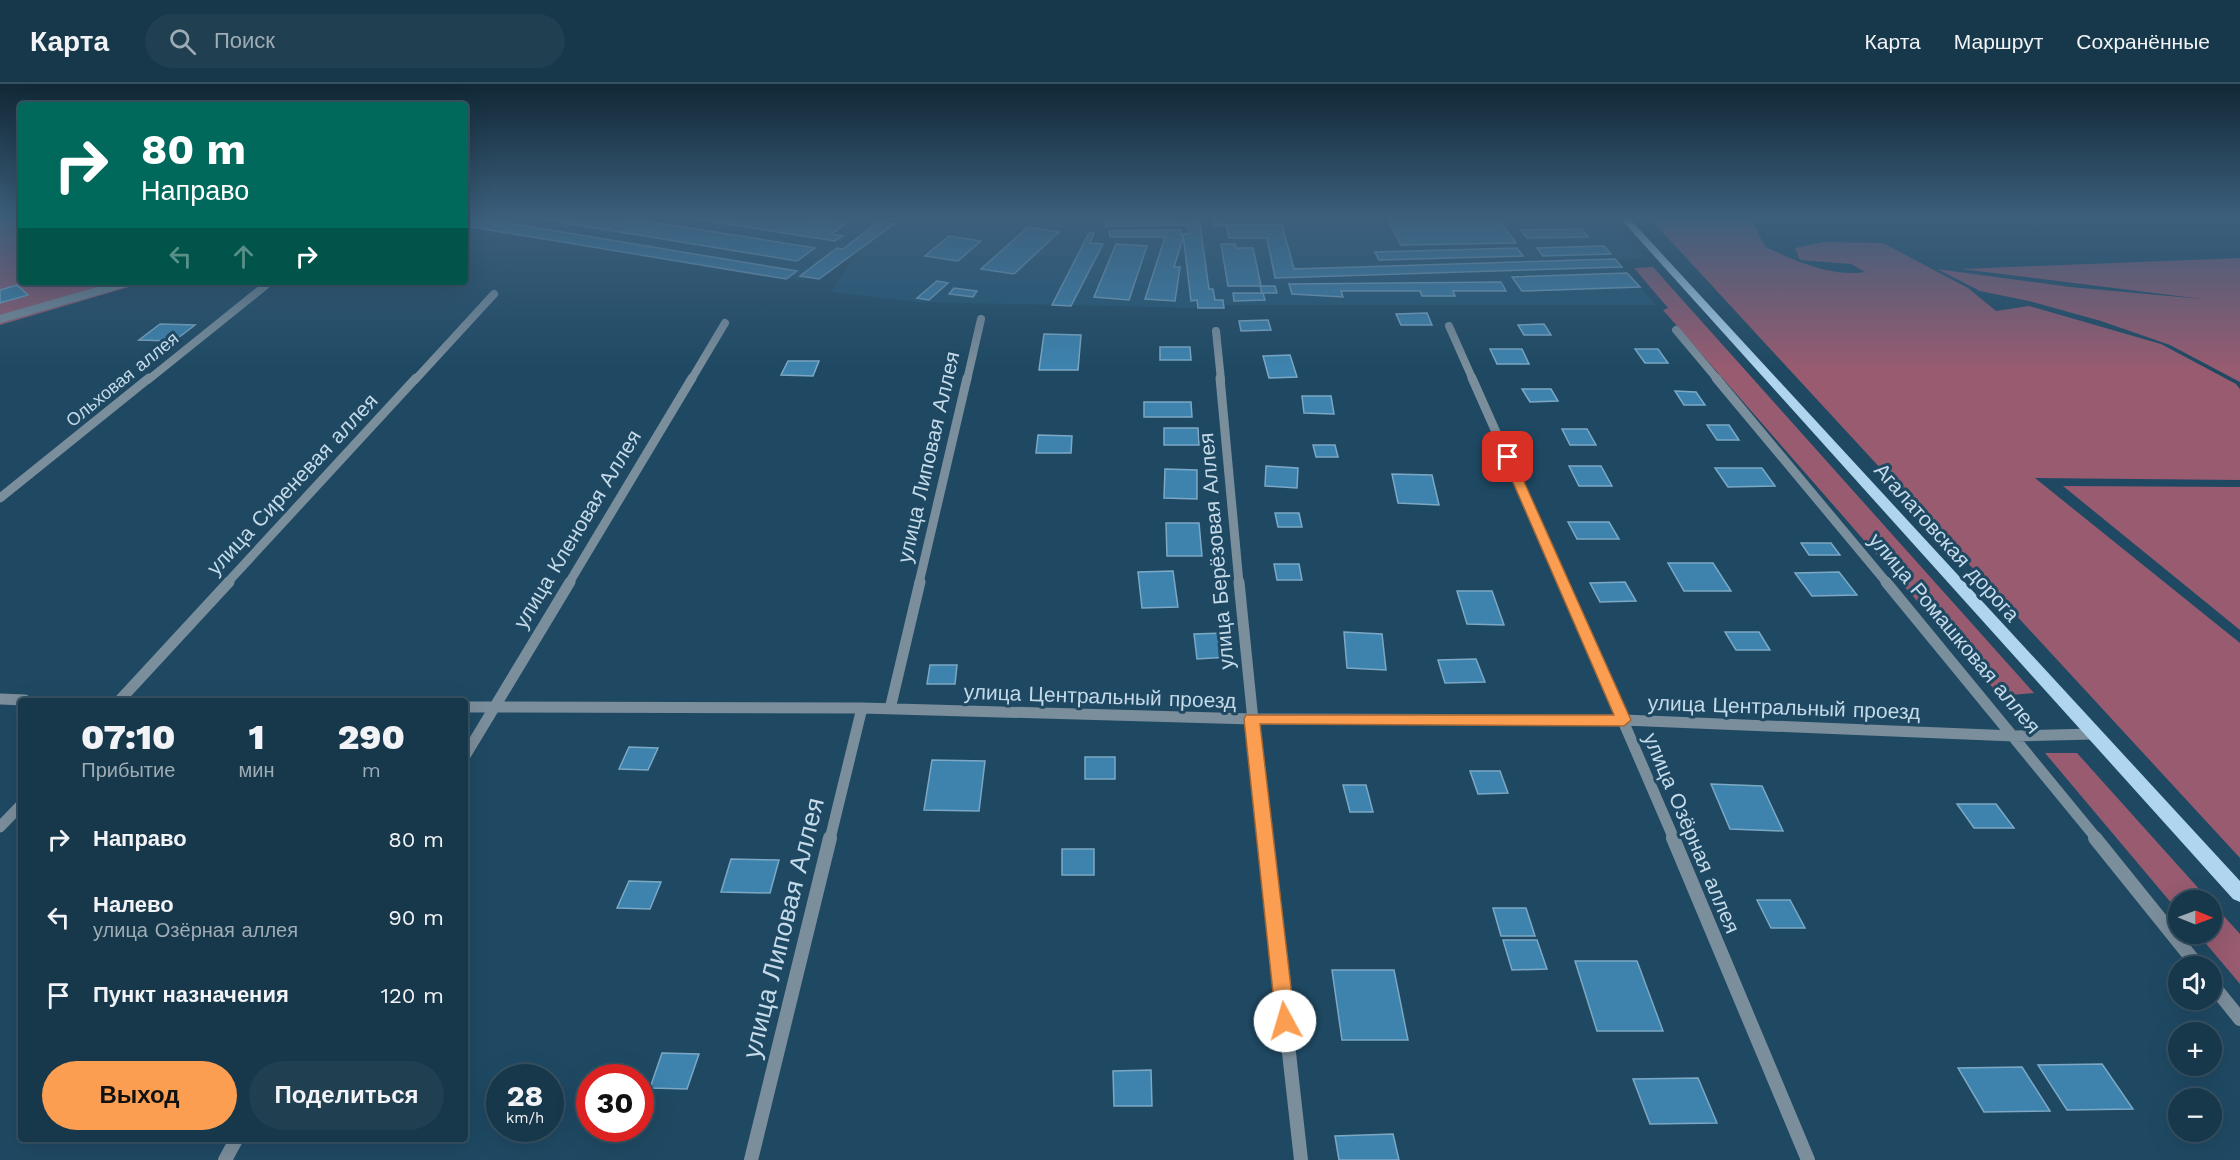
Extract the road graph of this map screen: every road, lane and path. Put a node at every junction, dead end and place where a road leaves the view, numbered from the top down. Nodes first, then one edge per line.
1 (1669, 267) edge
2 (119, 285) edge
3 (265, 286) dead end
4 (494, 294) dead end
5 (0, 319) edge
6 (981, 319) dead end
7 (725, 323) dead end
8 (1449, 326) dead end
9 (1676, 330) dead end
10 (1216, 331) dead end
11 (0, 498) edge
12 (122, 698) edge
13 (0, 699) edge
14 (18, 700) edge
15 (468, 707) edge
16 (494, 707) junction
17 (862, 708) junction
18 (890, 710) junction
19 (1252, 719) junction
20 (1624, 720) junction
21 (2093, 734) junction
22 (2014, 736) junction
23 (468, 751) edge
24 (18, 808) edge
25 (0, 827) edge
26 (2240, 894) edge
27 (2190, 956) edge
28 (2222, 997) edge
29 (2240, 1019) edge
30 (235, 1142) edge
31 (225, 1160) edge
32 (751, 1160) edge
33 (1301, 1160) edge
34 (1808, 1160) edge

1 - 21 main road, Агалатовская дорога
2 - 5 street
3 - 11 street, Ольховая аллея
4 - 12 street, улица Сиреневая аллея
6 - 18 street, улица Липовая Аллея
7 - 16 street, улица Кленовая Аллея
8 - 20 street, улица Озёрная аллея
9 - 22 street, улица Ромашковая аллея
10 - 19 street, улица Берёзовая Аллея
13 - 14 street
15 - 16 street, улица Центральный проезд
16 - 17 street, улица Центральный проезд
16 - 23 street, улица Кленовая Аллея
17 - 18 street, улица Центральный проезд
17 - 32 street, улица Липовая Аллея
18 - 19 street, улица Центральный проезд
19 - 20 street, улица Центральный проезд
19 - 33 street, улица Берёзовая Аллея
20 - 22 street, улица Центральный проезд
20 - 34 street, улица Озёрная аллея
21 - 22 street, улица Центральный проезд
21 - 26 main road, Агалатовская дорога
22 - 27 street, улица Ромашковая аллея
24 - 25 street
28 - 29 street
30 - 31 street

